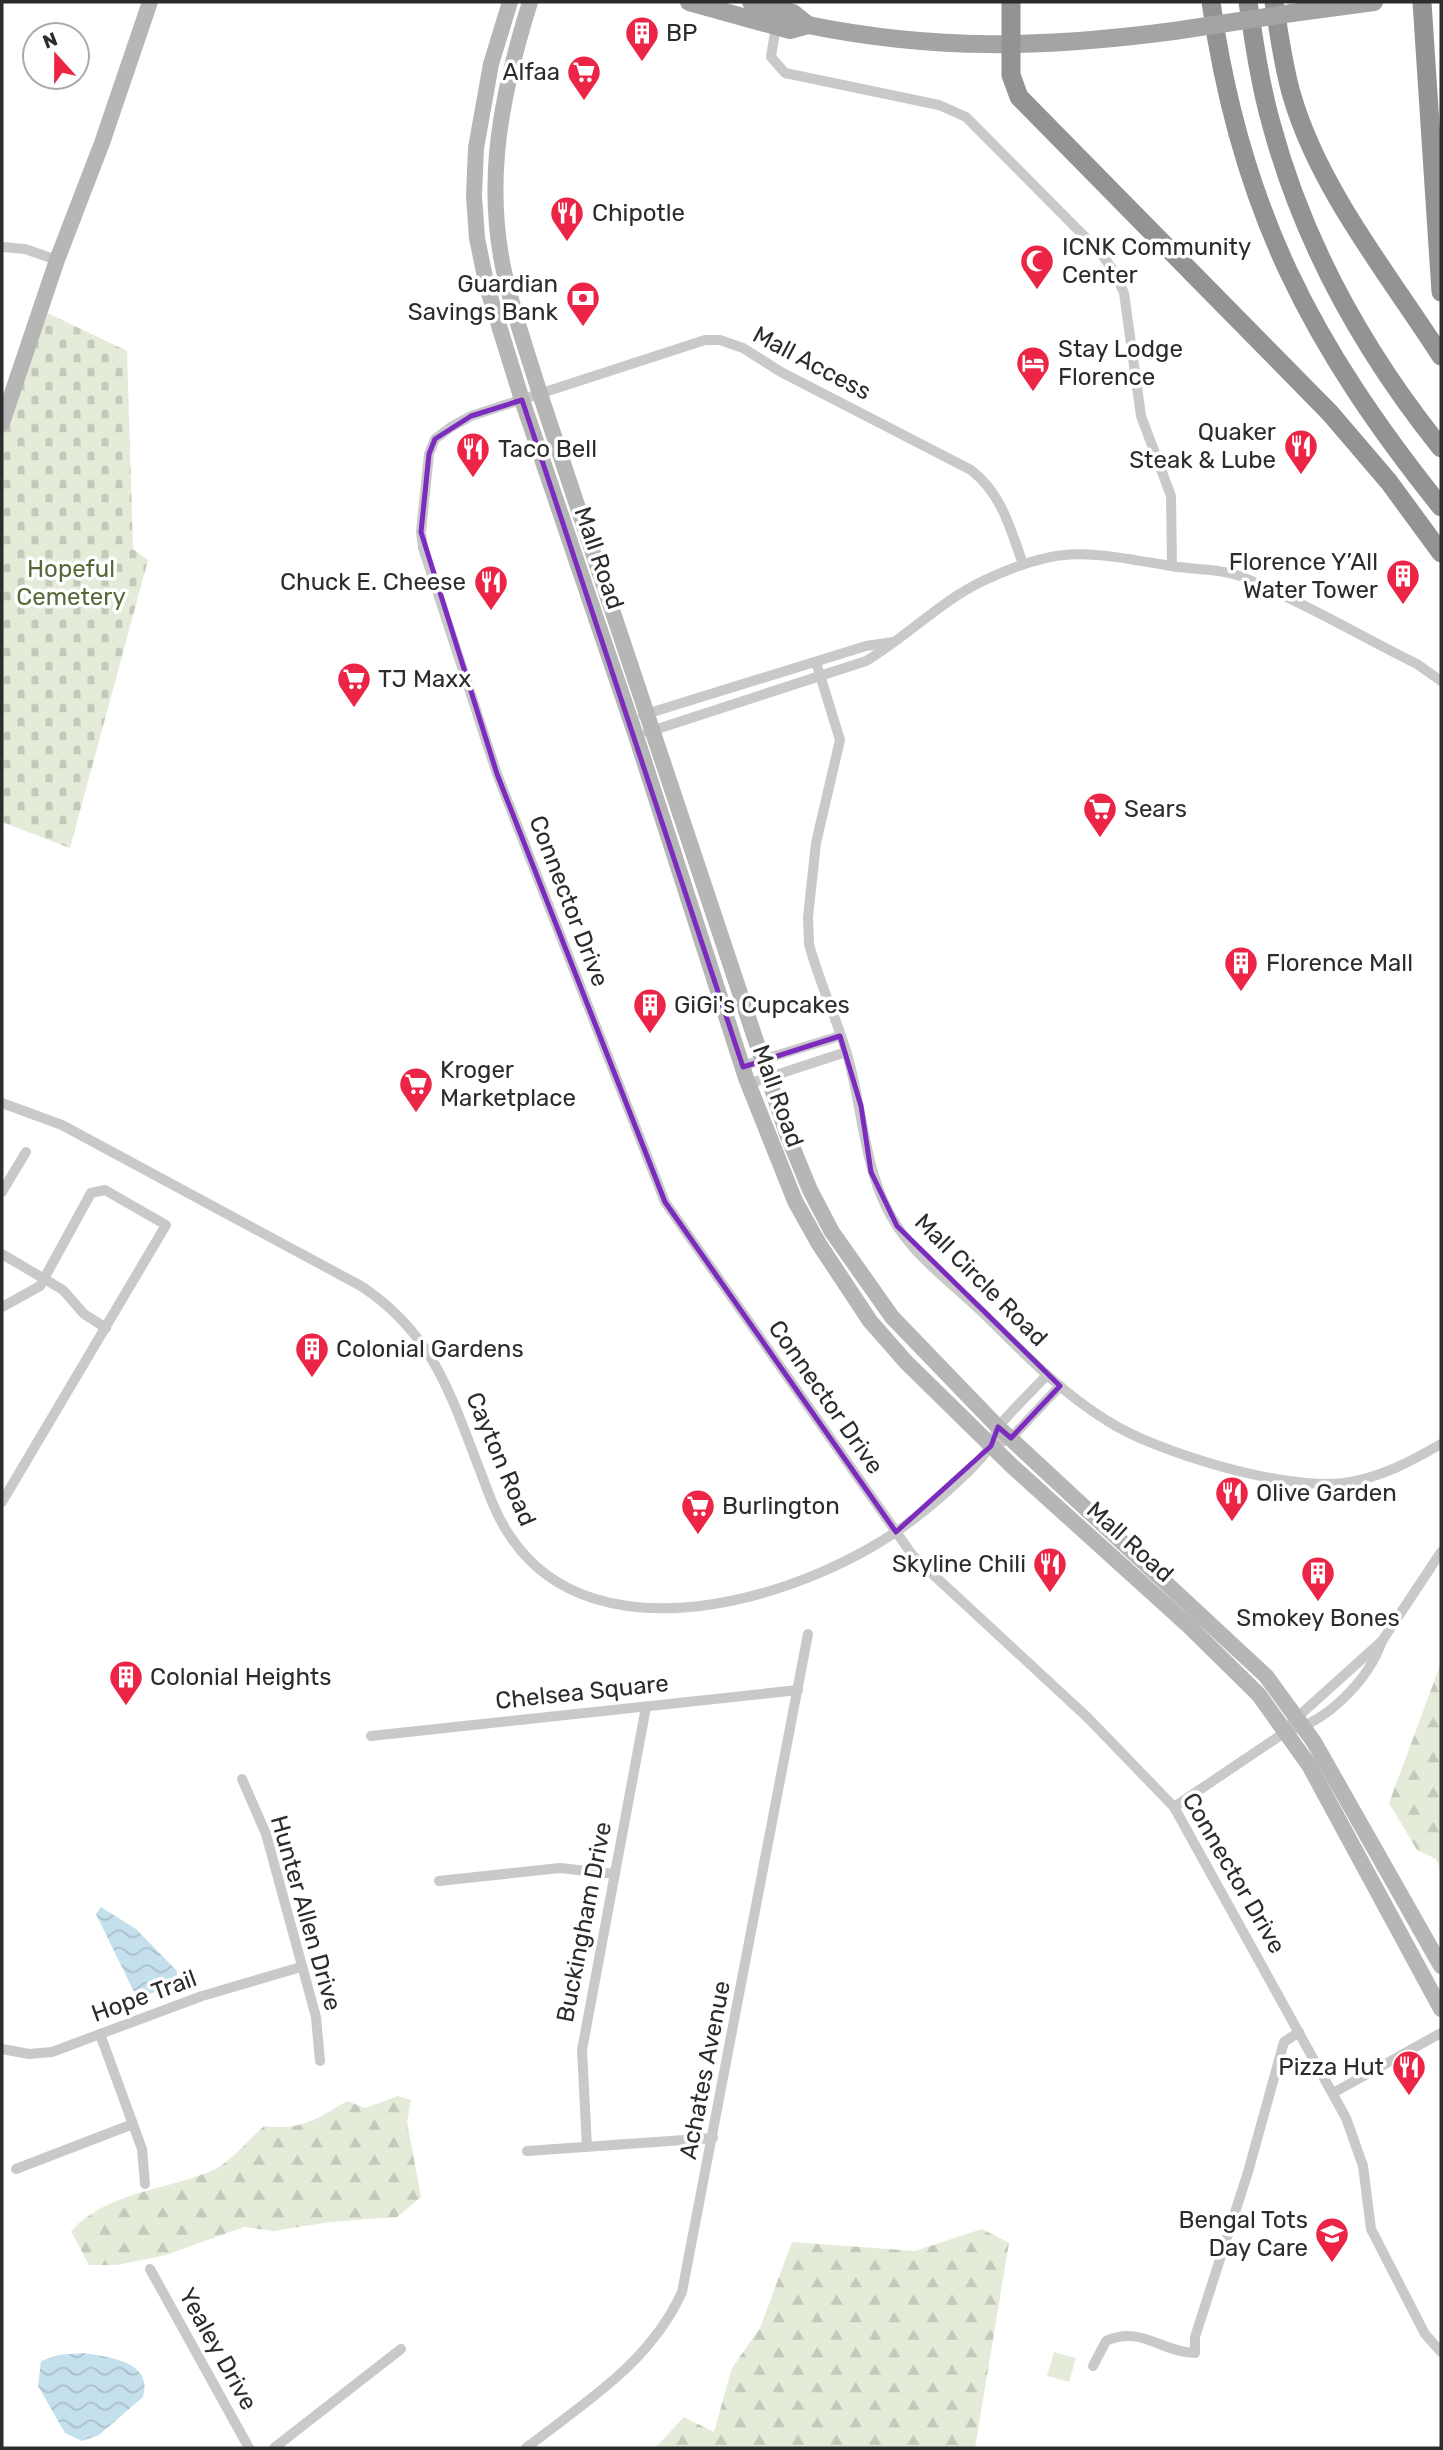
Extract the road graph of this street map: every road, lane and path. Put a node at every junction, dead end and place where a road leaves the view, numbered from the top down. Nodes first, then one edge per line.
1 (150, 2) edge
2 (510, 2) edge
3 (530, 2) edge
4 (689, 2) edge
5 (751, 2) edge
6 (1011, 2) edge
7 (1211, 2) edge
8 (1248, 2) edge
9 (1274, 2) edge
10 (1374, 2) edge
11 (1422, 2) edge
12 (791, 8) edge
13 (808, 25) junction
14 (776, 26) junction
15 (1012, 47) junction
16 (2, 247) edge
17 (57, 260) junction
18 (1441, 292) edge
19 (1441, 356) edge
20 (540, 394) junction
21 (522, 400) junction
22 (2, 424) edge
23 (1441, 448) edge
24 (1441, 508) edge
25 (1441, 553) edge
26 (1023, 564) junction
27 (1172, 566) junction
28 (895, 641) junction
29 (816, 662) junction
30 (821, 676) junction
31 (1441, 681) edge
32 (648, 714) junction
33 (630, 719) junction
34 (654, 730) junction
35 (636, 736) junction
36 (840, 1036) junction
37 (846, 1052) junction
38 (763, 1061) junction
39 (743, 1066) junction
40 (768, 1078) junction
41 (748, 1084) junction
42 (2, 1103) edge
43 (26, 1152) dead end
44 (2, 1192) edge
45 (2, 1254) edge
46 (43, 1279) junction
47 (2, 1307) edge
48 (106, 1328) junction
49 (1047, 1375) junction
50 (1060, 1386) junction
51 (998, 1427) junction
52 (1011, 1438) junction
53 (1441, 1444) edge
54 (991, 1446) junction
55 (2, 1502) edge
56 (896, 1532) junction
57 (1441, 1552) edge
58 (808, 1634) dead end
59 (798, 1690) junction
60 (646, 1707) junction
61 (1300, 1722) junction
62 (1287, 1731) junction
63 (371, 1736) dead end
64 (242, 1779) dead end
65 (1174, 1807) junction
66 (615, 1874) junction
67 (439, 1881) dead end
68 (1441, 1966) edge
69 (300, 1967) junction
70 (1441, 2009) edge
71 (1299, 2032) junction
72 (1441, 2033) edge
73 (100, 2034) junction
74 (2, 2049) edge
75 (320, 2061) dead end
76 (1333, 2093) junction
77 (133, 2124) junction
78 (713, 2138) junction
79 (587, 2147) junction
80 (527, 2151) dead end
81 (16, 2169) dead end
82 (145, 2184) dead end
83 (150, 2269) dead end
84 (401, 2349) dead end
85 (1441, 2353) edge
86 (1093, 2366) dead end
87 (249, 2448) edge
88 (274, 2448) edge
89 (526, 2448) edge

1 - 17 main road
2 - 21 main road, Mall Road
3 - 20 main road, Mall Road
4 - 14 main road
5 - 12 main road
6 - 15 highway
7 - 24 highway
8 - 23 highway
9 - 19 highway
10 - 15 main road, bridge
11 - 18 highway
12 - 13 main road
13 - 14 main road
13 - 15 main road
14 - 27 street
15 - 25 highway
16 - 17 street
17 - 22 main road
20 - 21 street, Mall Access
20 - 26 street, Mall Access
20 - 32 main road, Mall Road
21 - 33 main road, Mall Road
21 - 56 street, Connector Drive
26 - 27 street
26 - 28 street
27 - 31 street
28 - 29 street
28 - 30 street
29 - 30 street, Mall Circle Road
29 - 32 street
30 - 34 street
30 - 36 street, Mall Circle Road
32 - 33 street
32 - 34 main road, Mall Road
33 - 35 main road, Mall Road
34 - 35 street
34 - 38 main road, Mall Road
35 - 39 main road, Mall Road
36 - 37 street, Mall Circle Road
36 - 38 street
37 - 40 street
37 - 49 street, Mall Circle Road
38 - 39 street
38 - 40 main road, Mall Road
39 - 41 main road, Mall Road
40 - 41 street
40 - 51 main road, Mall Road
41 - 54 main road, Mall Road
42 - 56 street, Cayton Road
43 - 44 street
45 - 46 street
46 - 47 street
46 - 48 street
46 - 48 street
48 - 55 street
49 - 50 street, Mall Circle Road
49 - 51 street
50 - 52 street
50 - 53 street, Mall Circle Road
51 - 52 main road, Mall Road
51 - 54 street
52 - 54 street
52 - 61 main road, Mall Road
54 - 56 street, Cayton Road
54 - 62 main road, Mall Road
56 - 65 street, Connector Drive
57 - 61 street
58 - 59 street, Achates Avenue
59 - 60 street, Chelsea Square
59 - 78 street, Achates Avenue
60 - 63 street, Chelsea Square
60 - 66 street, Buckingham Drive
61 - 62 street
61 - 68 main road, Mall Road
62 - 65 street
62 - 70 main road, Mall Road
64 - 69 street, Hunter Allen Drive
65 - 71 street, Connector Drive
66 - 67 street
66 - 79 street, Buckingham Drive
69 - 73 street, Hope Trail
69 - 75 street, Hunter Allen Drive
71 - 76 street, Connector Drive
71 - 86 street
72 - 76 street
73 - 74 street, Hope Trail
73 - 77 street
76 - 85 street, Connector Drive
77 - 81 street
77 - 82 street
78 - 79 street
78 - 89 street, Achates Avenue
79 - 80 street
83 - 87 street, Yealey Drive
84 - 88 street

